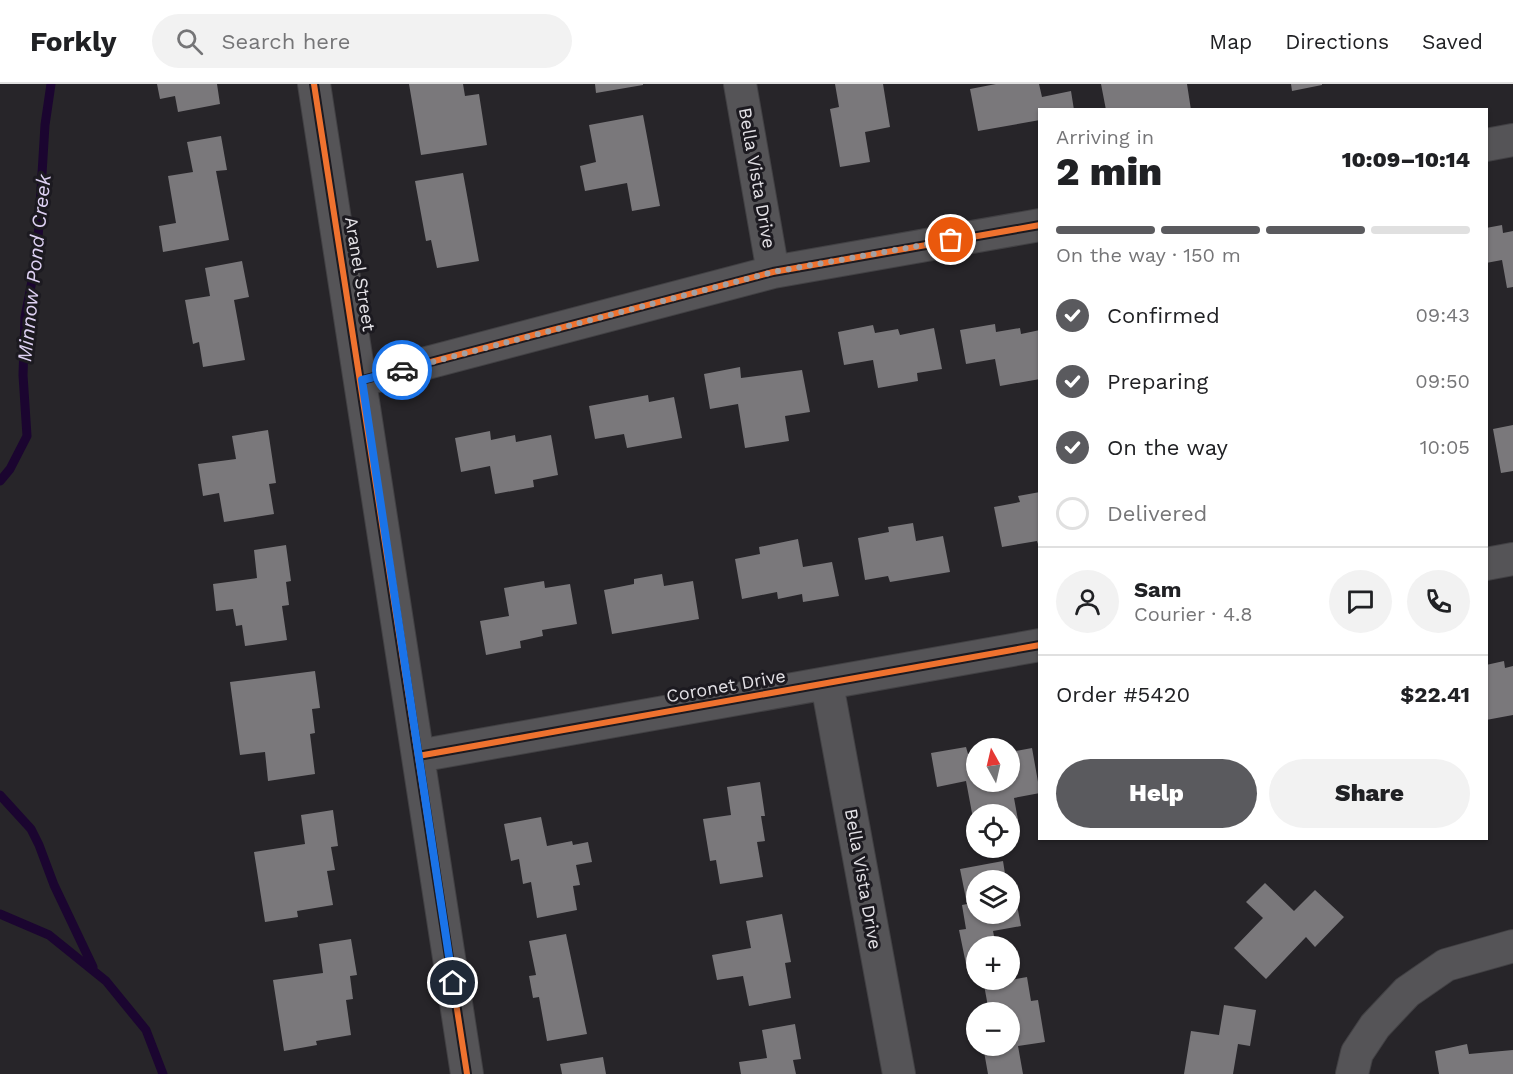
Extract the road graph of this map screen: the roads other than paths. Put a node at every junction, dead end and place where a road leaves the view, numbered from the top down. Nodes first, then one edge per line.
1 (314, 84) edge
2 (740, 84) edge
3 (1513, 140) edge
4 (1488, 145) edge
5 (1038, 225) edge
6 (773, 272) junction
7 (362, 380) junction
8 (1513, 559) edge
9 (1488, 564) edge
10 (1038, 645) edge
11 (827, 684) junction
12 (418, 756) junction
13 (1513, 945) edge
14 (467, 1074) edge
15 (898, 1074) edge
16 (1352, 1074) edge

1 - 7 street, Aranel Street
2 - 6 street, Bella Vista Drive
3 - 4 street
5 - 6 street
6 - 7 street
7 - 12 street, Aranel Street
8 - 9 street
10 - 11 street, Coronet Drive
11 - 12 street, Coronet Drive
11 - 15 street, Bella Vista Drive
12 - 14 street, Aranel Street
13 - 16 street

